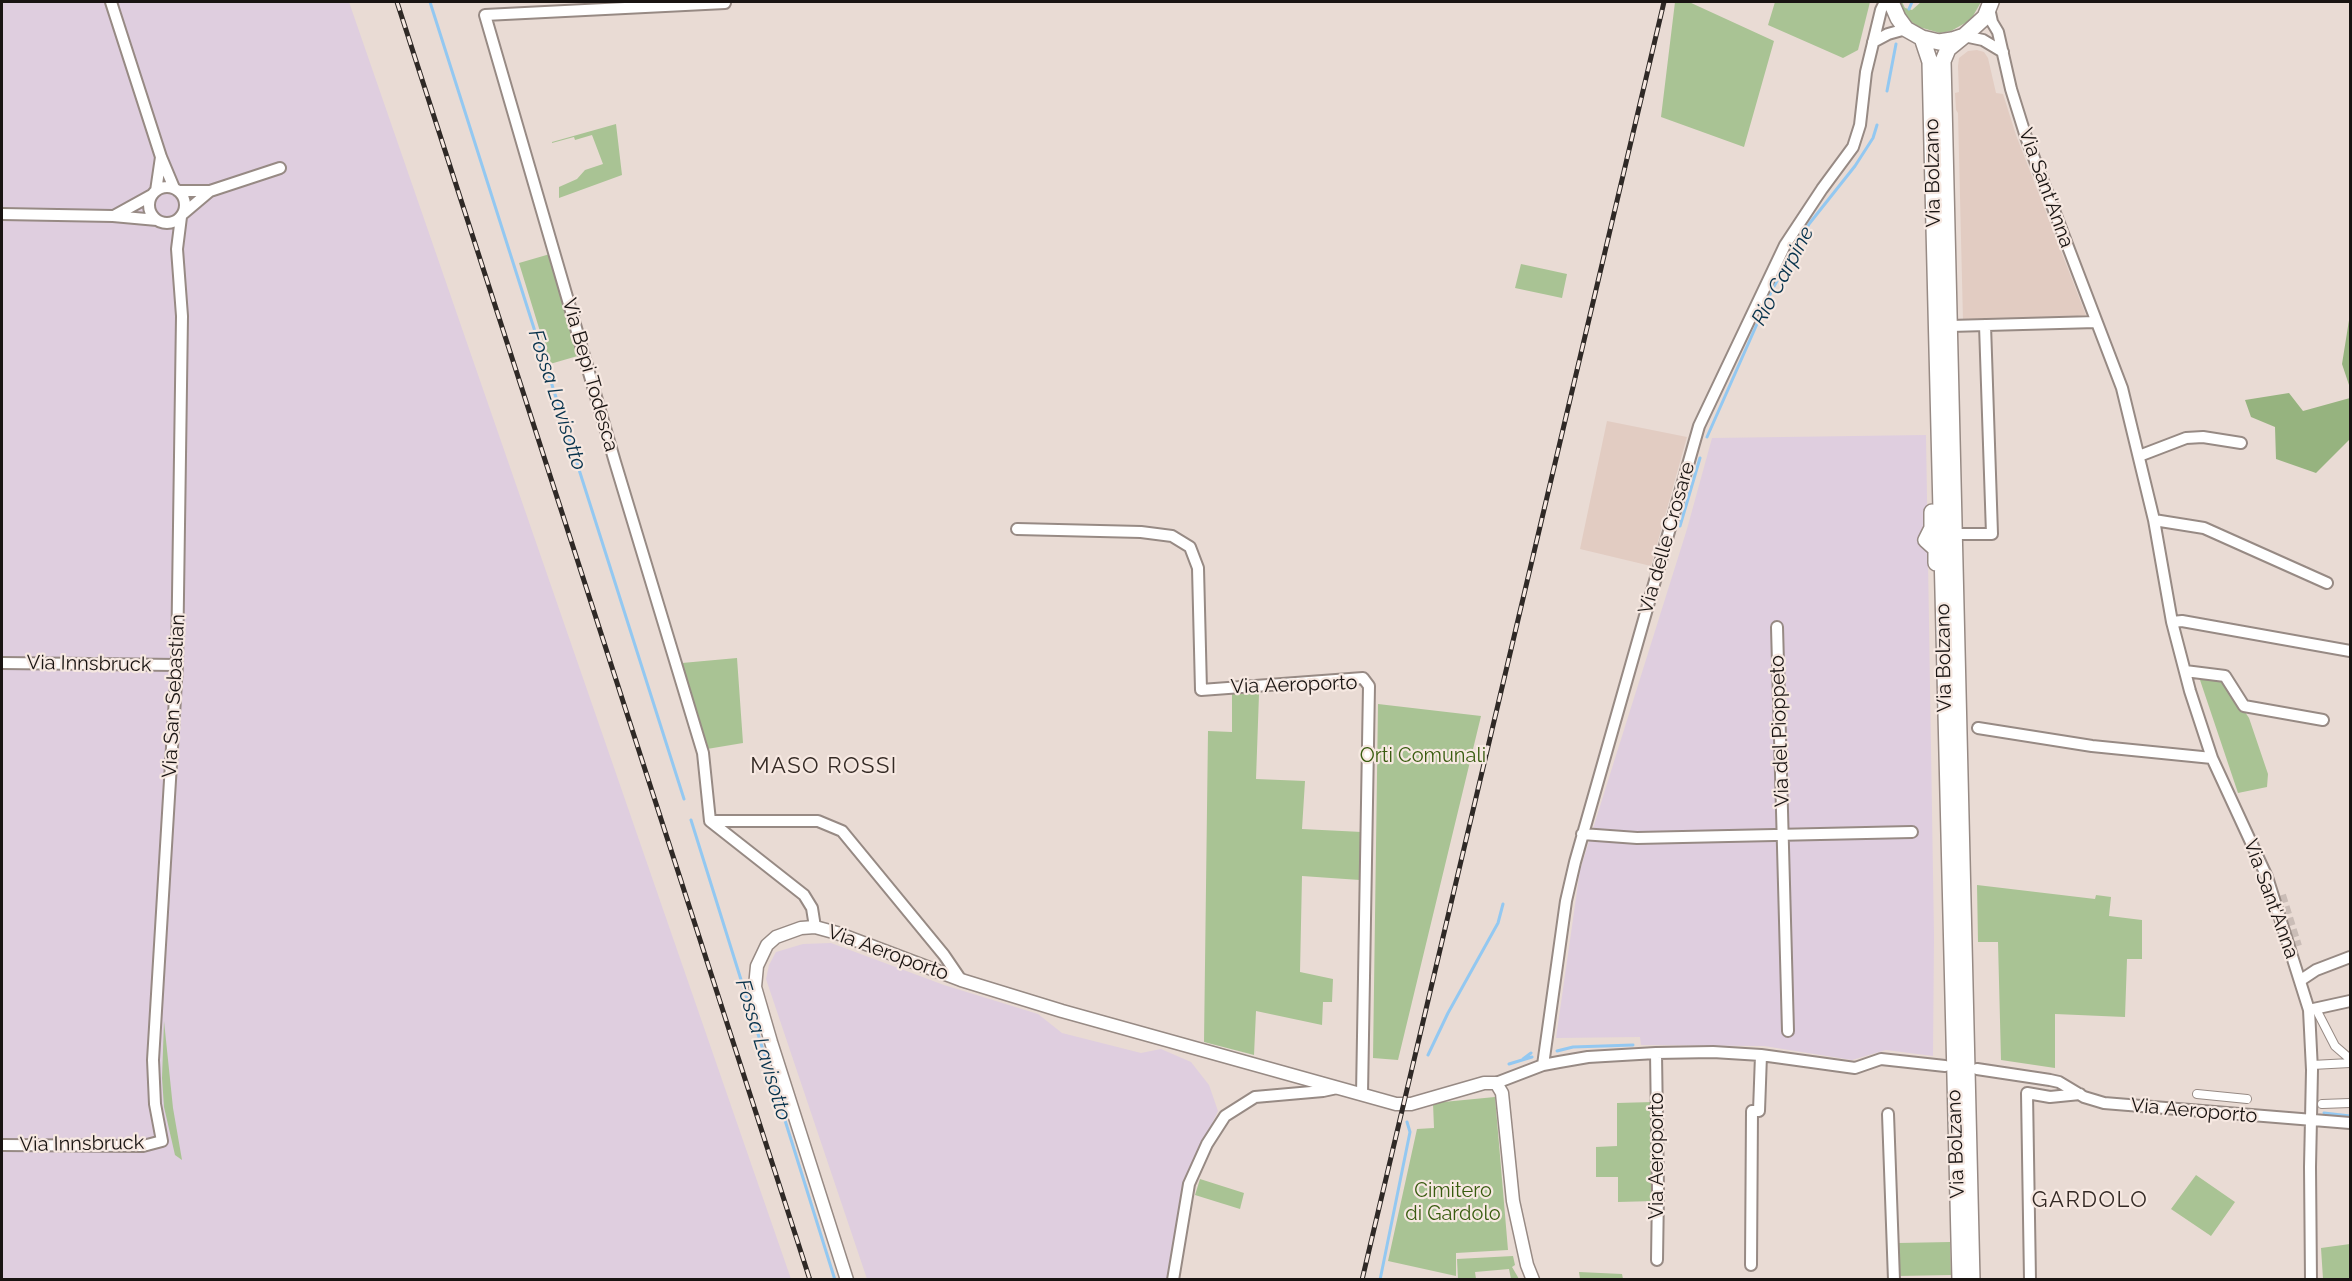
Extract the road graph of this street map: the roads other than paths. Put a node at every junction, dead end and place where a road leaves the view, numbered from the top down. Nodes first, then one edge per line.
1 (111, 2) edge
2 (1886, 2) edge
3 (1891, 2) edge
4 (726, 3) dead end
5 (1990, 5) edge
6 (1906, 29) junction
7 (1964, 36) junction
8 (1922, 38) junction
9 (1873, 42) junction
10 (2004, 52) junction
11 (1958, 127) dead end
12 (161, 157) junction
13 (280, 168) dead end
14 (176, 190) junction
15 (210, 191) junction
16 (154, 193) junction
17 (1947, 211) junction
18 (2, 214) edge
19 (183, 215) junction
20 (113, 216) junction
21 (159, 222) junction
22 (177, 249) junction
23 (2096, 322) junction
24 (1985, 325) junction
25 (1950, 326) junction
26 (2241, 443) dead end
27 (2139, 456) junction
28 (2154, 520) junction
29 (1017, 529) dead end
30 (1954, 534) junction
31 (2327, 583) dead end
32 (2172, 622) junction
33 (1778, 627) dead end
34 (2350, 651) edge
35 (2, 663) edge
36 (177, 665) junction
37 (2185, 671) junction
38 (2323, 720) dead end
39 (1978, 728) dead end
40 (2212, 758) junction
41 (710, 821) junction
42 (1912, 832) dead end
43 (1582, 834) junction
44 (1783, 835) junction
45 (816, 927) junction
46 (2350, 957) edge
47 (961, 980) junction
48 (2301, 980) junction
49 (2350, 1001) edge
50 (2314, 1011) junction
51 (1788, 1031) dead end
52 (1656, 1053) junction
53 (1761, 1056) junction
54 (2350, 1061) edge
55 (1543, 1065) junction
56 (2312, 1065) junction
57 (1945, 1066) dead end
58 (1977, 1069) dead end
59 (1496, 1083) junction
60 (1337, 1088) junction
61 (1362, 1094) junction
62 (2080, 1094) junction
63 (2196, 1094) dead end
64 (2247, 1099) dead end
65 (2350, 1103) edge
66 (2322, 1104) dead end
67 (2263, 1105) dead end
68 (1888, 1114) dead end
69 (2262, 1117) junction
70 (2310, 1121) junction
71 (2350, 1123) edge
72 (162, 1141) joint
73 (2, 1145) edge
74 (1657, 1260) dead end
75 (1751, 1265) dead end
76 (847, 1280) edge
77 (1173, 1280) edge
78 (1533, 1280) edge
79 (1894, 1280) edge
80 (1960, 1280) edge
81 (1972, 1280) edge
82 (2030, 1280) edge
83 (2311, 1280) edge

1 - 12 street, Via San Sebastian
2 - 9 street, Via delle Crosare
3 - 6 main road
4 - 41 street, Via Bepi Todesca
5 - 7 main road, Via Bolzano
5 - 10 street, Via Sant'Anna
6 - 8 main road
6 - 9 street
7 - 8 main road
7 - 10 street
7 - 17 main road, Via Bolzano
8 - 80 main road, Via Bolzano
9 - 43 street, Via delle Crosare
10 - 23 street, Via Sant'Anna
11 - 17 main road
12 - 14 street, Via San Sebastian
12 - 16 street, Via San Sebastian
13 - 15 street
14 - 15 street
14 - 16 street
14 - 19 street, Via San Sebastian
15 - 19 street
16 - 20 street
16 - 21 street, Via San Sebastian
17 - 25 main road, Via Bolzano
18 - 20 street
19 - 21 street
19 - 22 street, Via San Sebastian
20 - 21 street
21 - 22 street, Via San Sebastian
22 - 36 street, Via San Sebastian
23 - 24 street
23 - 27 street, Via Sant'Anna
24 - 25 street
24 - 30 street
25 - 30 main road, Via Bolzano
26 - 27 street
27 - 28 street, Via Sant'Anna
28 - 31 street
28 - 32 street, Via Sant'Anna
29 - 61 street, Via Aeroporto
30 - 81 main road, Via Bolzano
32 - 34 street
32 - 37 street, Via Sant'Anna
33 - 44 street, Via del Pioppeto
35 - 36 street, Via Innsbruck
36 - 72 street, Via San Sebastian
37 - 38 street
37 - 40 street, Via Sant'Anna
39 - 40 street
40 - 48 street, Via Sant'Anna
41 - 45 street
41 - 47 street, Via Aeroporto
42 - 44 street, Via del Pioppeto
43 - 44 street, Via del Pioppeto
43 - 55 street, Via delle Crosare
44 - 51 street, Via del Pioppeto
45 - 47 street, Via Aeroporto
45 - 76 street
46 - 48 street
47 - 60 street, Via Aeroporto
48 - 50 street, Via Sant'Anna
49 - 50 street
50 - 54 street
50 - 56 street, Via Sant'Anna
52 - 53 street, Via Aeroporto
52 - 55 street, Via Aeroporto
52 - 74 street, Via Aeroporto
53 - 57 street, Via Aeroporto
53 - 75 street
54 - 56 street
55 - 59 street, Via Aeroporto
56 - 70 street, Via Sant'Anna
58 - 62 street, Via Aeroporto
59 - 61 street, Via Aeroporto
59 - 78 street
60 - 61 street, Via Aeroporto
60 - 77 street
62 - 69 street, Via Aeroporto
62 - 82 street, Via Aeroporto
63 - 64 street
65 - 66 street
67 - 69 street
68 - 79 street
69 - 70 street, Via Aeroporto
70 - 71 street, Via Aeroporto
70 - 83 street, Via Sant'Anna
72 - 73 street, Via Innsbruck

